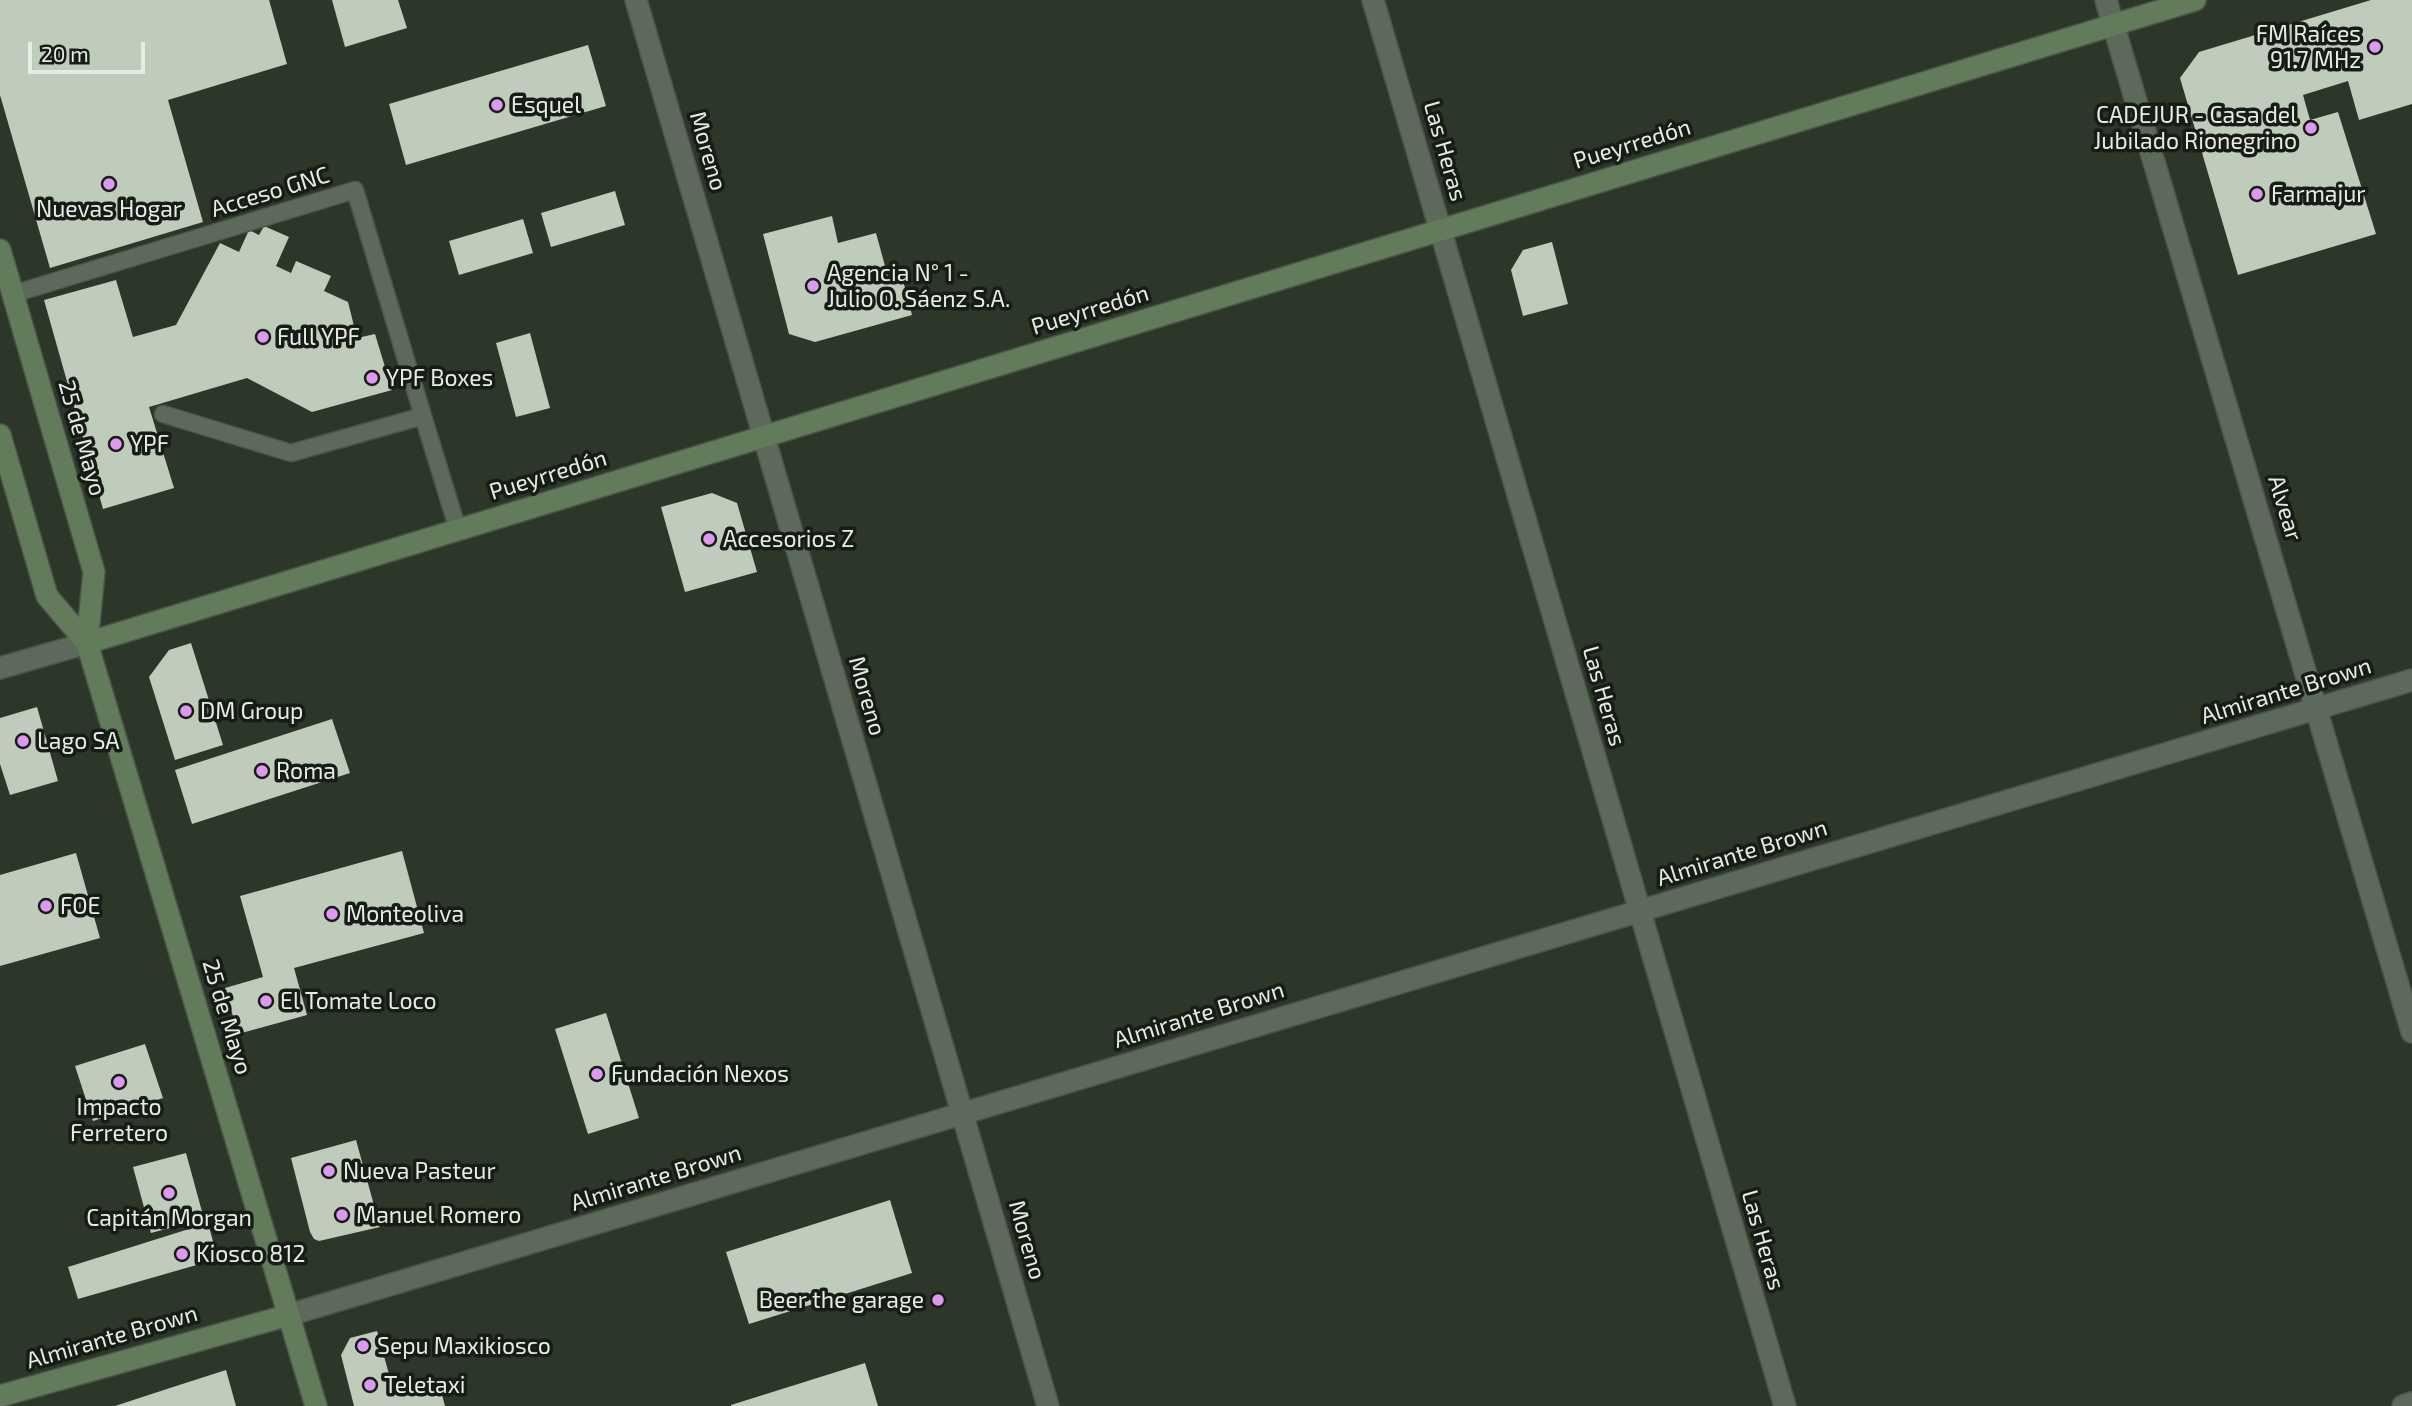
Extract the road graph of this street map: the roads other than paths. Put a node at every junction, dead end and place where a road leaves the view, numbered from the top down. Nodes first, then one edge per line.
1 (636, 0) edge
2 (1373, 0) edge
3 (2106, 0) edge
4 (2195, 0) edge
5 (2113, 25) junction
6 (1440, 230) junction
7 (0, 250) edge
8 (13, 294) junction
9 (163, 414) dead end
10 (423, 416) junction
11 (0, 435) edge
12 (764, 437) junction
13 (458, 530) junction
14 (87, 643) junction
15 (0, 668) edge
16 (2412, 680) edge
17 (2317, 709) junction
18 (1640, 911) junction
19 (2412, 1032) edge
20 (962, 1113) junction
21 (289, 1315) junction
22 (0, 1396) edge
23 (2412, 1404) edge
24 (316, 1406) edge
25 (1048, 1406) edge
26 (1785, 1406) edge
27 (2403, 1406) edge

1 - 12 street, Moreno
2 - 6 street, Las Heras
3 - 5 street, Alvear
4 - 5 main road, Pueyrredón
5 - 6 main road, Pueyrredón
5 - 17 street, Alvear
6 - 12 main road, Pueyrredón
6 - 18 street, Las Heras
7 - 8 main road, 25 de Mayo
8 - 10 lane, Acceso GNC
8 - 14 main road, 25 de Mayo
9 - 10 lane
10 - 13 lane
11 - 14 main road, 25 de Mayo
12 - 13 main road, Pueyrredón
12 - 20 street, Moreno
13 - 14 main road, Pueyrredón
14 - 15 street, Pueyrredón
14 - 21 main road, 25 de Mayo
16 - 17 street, Almirante Brown
17 - 18 street, Almirante Brown
17 - 19 street, Alvear
18 - 20 street, Almirante Brown
18 - 26 street, Las Heras
20 - 21 street, Almirante Brown
20 - 25 street, Moreno
21 - 22 main road, Almirante Brown
21 - 24 main road, 25 de Mayo
23 - 27 street

